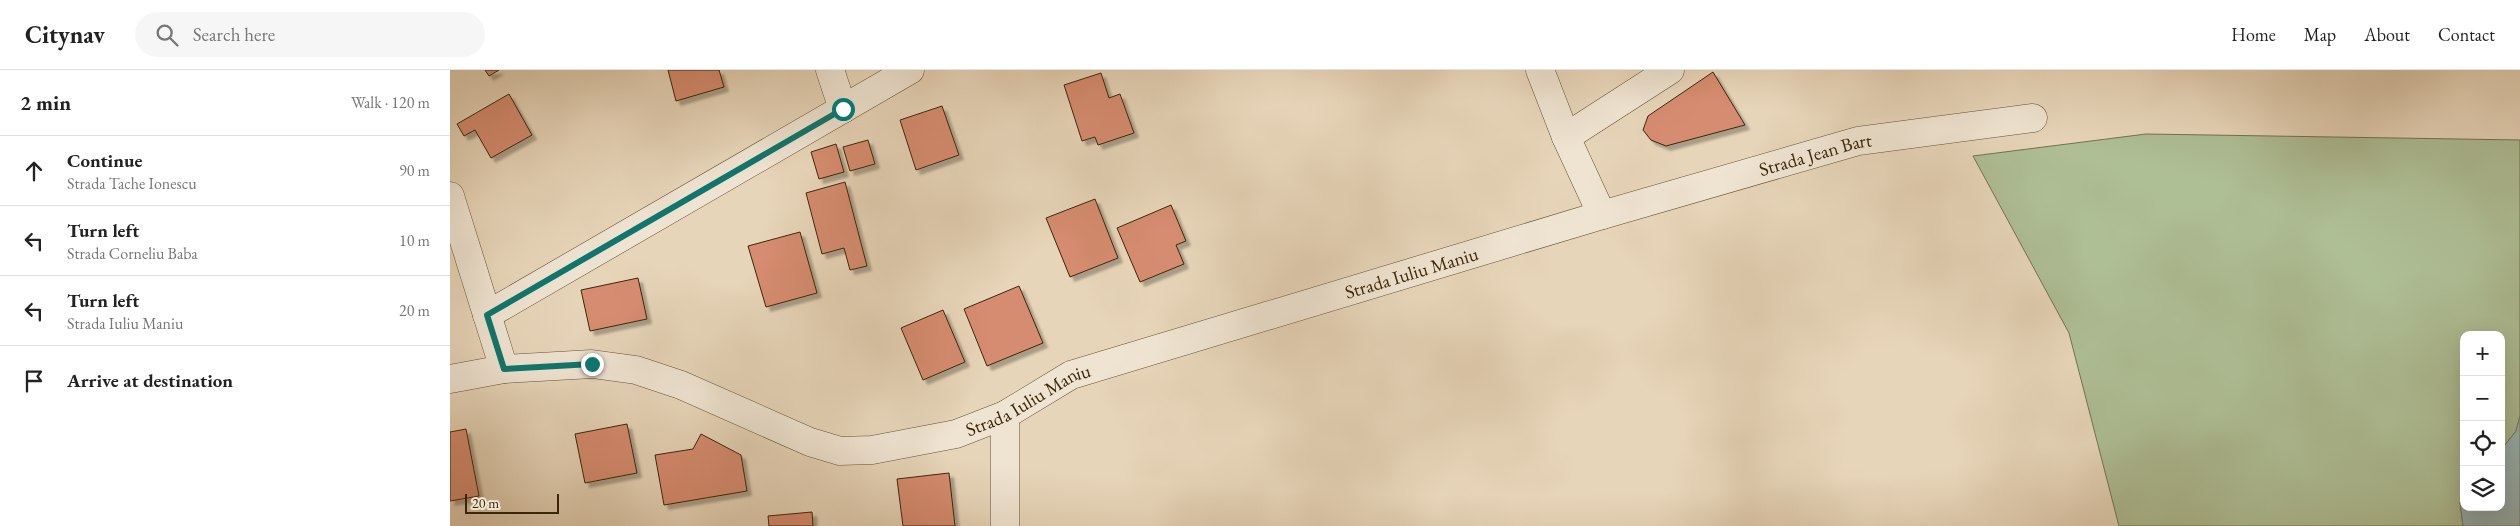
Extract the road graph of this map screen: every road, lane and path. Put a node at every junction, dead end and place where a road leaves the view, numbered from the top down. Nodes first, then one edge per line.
1 (830, 70) edge
2 (910, 70) edge
3 (1540, 70) edge
4 (1670, 70) edge
5 (843, 109) junction
6 (2033, 118) dead end
7 (1566, 137) junction
8 (450, 196) edge
9 (1602, 215) junction
10 (487, 315) junction
11 (504, 369) junction
12 (450, 379) edge
13 (1006, 415) junction
14 (1005, 526) edge

1 - 5 street
2 - 5 street
3 - 7 street
4 - 7 street
5 - 10 street
6 - 9 street, Strada Jean Bart
7 - 9 street
8 - 10 street
9 - 13 street, Strada Iuliu Maniu
10 - 11 street
11 - 12 street, Strada Iuliu Maniu
11 - 13 street, Strada Iuliu Maniu
13 - 14 street

